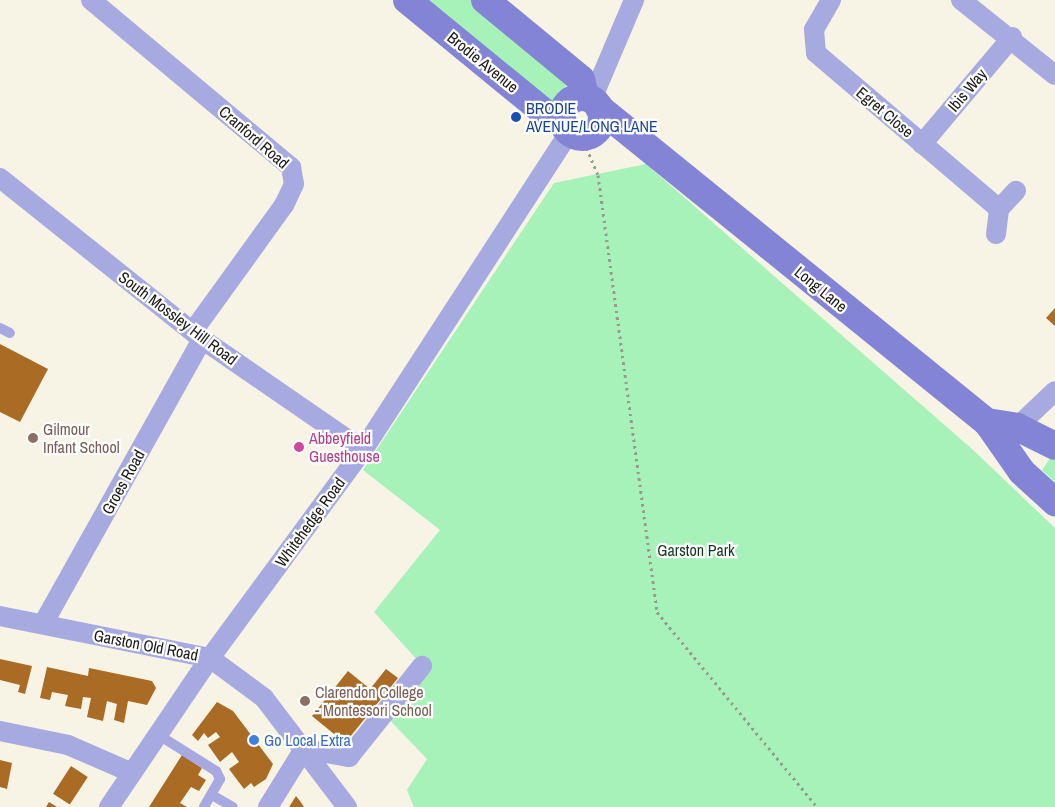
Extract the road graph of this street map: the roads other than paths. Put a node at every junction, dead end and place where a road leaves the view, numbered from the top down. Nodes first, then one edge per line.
1 (91, 0) edge
2 (407, 0) edge
3 (485, 0) edge
4 (634, 0) edge
5 (831, 0) edge
6 (961, 0) edge
7 (1012, 37) junction
8 (1055, 75) edge
9 (592, 101) junction
10 (575, 130) junction
11 (922, 144) junction
12 (656, 157) junction
13 (0, 178) edge
14 (1016, 191) dead end
15 (999, 209) junction
16 (996, 234) dead end
17 (198, 335) junction
18 (1055, 391) edge
19 (987, 422) junction
20 (1017, 428) junction
21 (1055, 446) edge
22 (363, 450) junction
23 (1055, 502) edge
24 (0, 616) edge
25 (43, 624) junction
26 (210, 658) junction
27 (422, 666) dead end
28 (0, 731) edge
29 (157, 734) junction
30 (304, 749) junction
31 (130, 772) junction
32 (212, 795) junction
33 (109, 807) edge
34 (204, 807) edge
35 (233, 807) edge
36 (268, 807) edge
37 (347, 807) edge

1 - 17 street, Cranford Road
2 - 10 street, Brodie Avenue
3 - 9 street
4 - 9 street
5 - 11 street, Egret Close
6 - 7 street
7 - 8 street
7 - 11 street, Ibis Way
9 - 10 street
9 - 10 street
9 - 12 street, Long Lane
10 - 12 street, Long Lane
10 - 22 street, Whitehedge Road
11 - 15 street, Egret Close
12 - 19 street, Long Lane
13 - 17 street, South Mossley Hill Road
14 - 15 street
15 - 16 street
17 - 22 street, South Mossley Hill Road
17 - 25 street, Groes Road
18 - 20 street
19 - 20 street, Long Lane
19 - 23 street, Long Lane
20 - 21 street, Long Lane
22 - 26 street, Whitehedge Road
24 - 25 street, Garston Old Road
25 - 26 street, Garston Old Road
26 - 29 street, Whitehedge Road
26 - 30 street, Garston Old Road
27 - 30 street
28 - 31 street
29 - 31 street, Whitehedge Road
29 - 32 lane
30 - 36 street
30 - 37 street, Garston Old Road
31 - 33 street, Whitehedge Road
32 - 34 lane
32 - 35 lane

